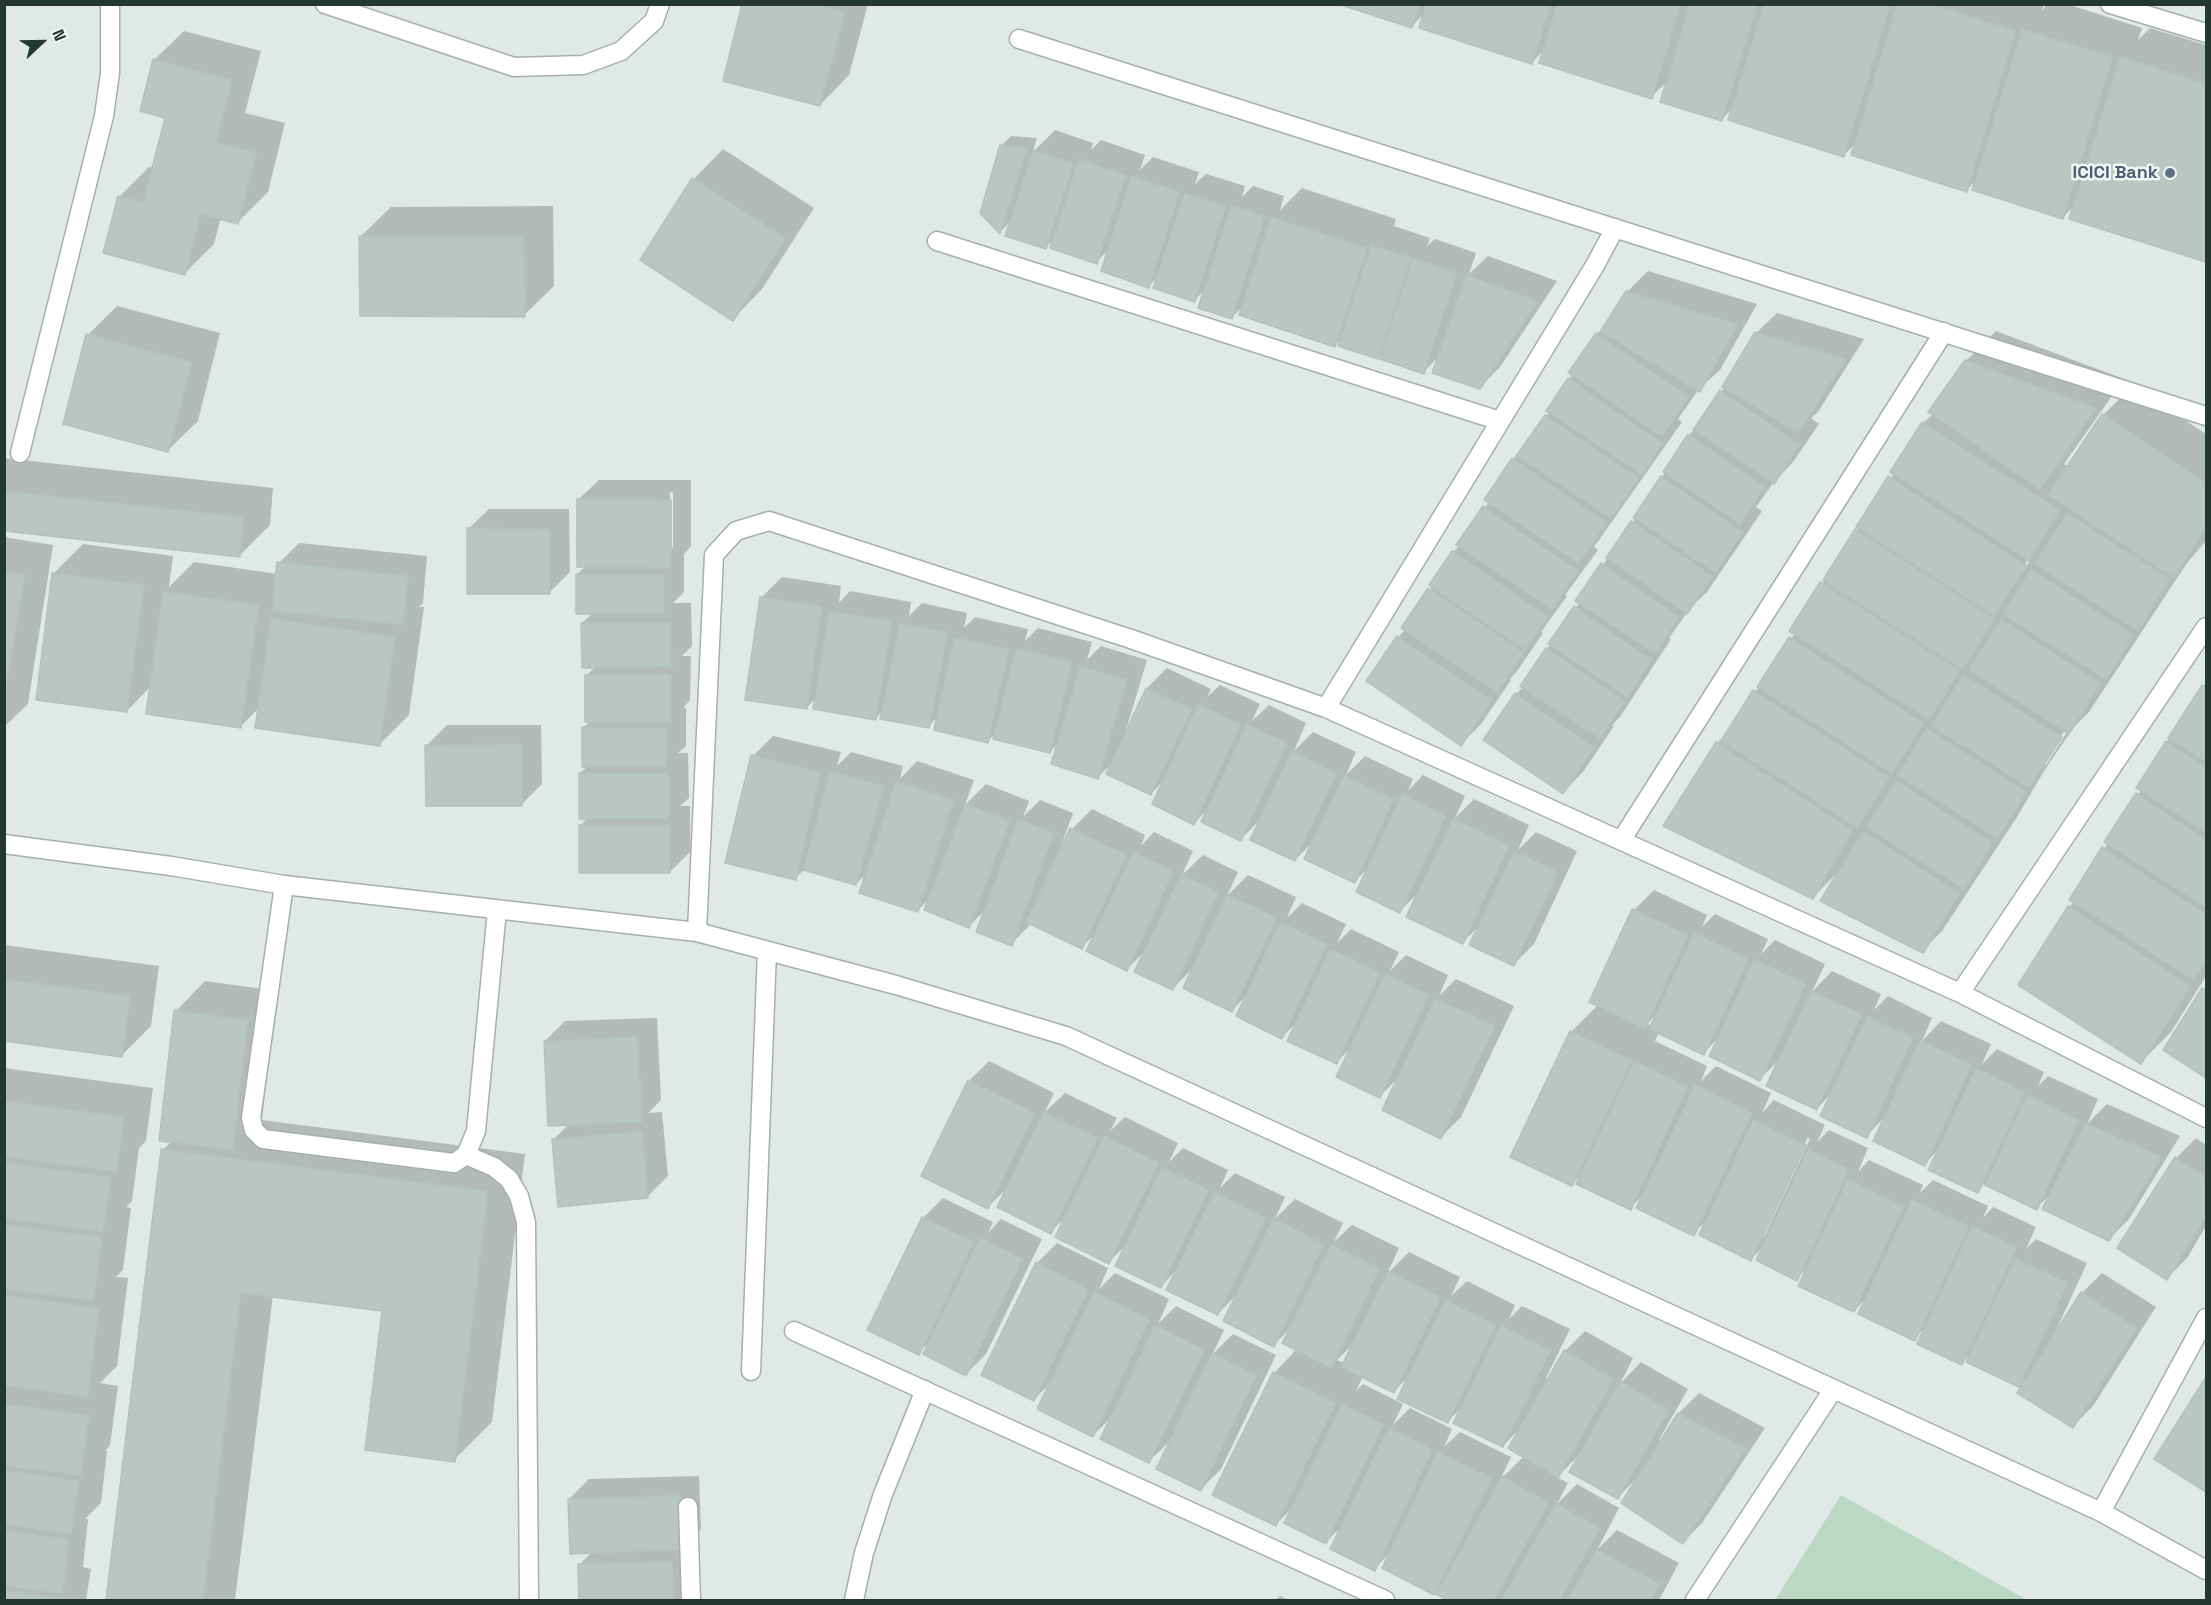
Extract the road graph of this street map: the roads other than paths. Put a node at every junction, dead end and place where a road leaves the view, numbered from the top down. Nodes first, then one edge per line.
1 (110, 4) edge
2 (325, 4) edge
3 (660, 4) edge
4 (2110, 4) edge
5 (2206, 33) edge
6 (1019, 39) dead end
7 (1615, 228) junction
8 (937, 241) dead end
9 (1944, 332) junction
10 (2206, 416) edge
11 (1500, 421) junction
12 (20, 453) dead end
13 (2206, 627) edge
14 (1326, 708) junction
15 (1622, 840) junction
16 (4, 844) edge
17 (284, 885) junction
18 (497, 910) junction
19 (697, 932) junction
20 (767, 951) junction
21 (1960, 993) junction
22 (2206, 1118) edge
23 (466, 1155) junction
24 (2206, 1318) edge
25 (794, 1331) dead end
26 (751, 1371) dead end
27 (925, 1390) junction
28 (1833, 1390) junction
29 (688, 1507) dead end
30 (2101, 1512) junction
31 (2206, 1570) edge
32 (529, 1600) edge
33 (691, 1600) edge
34 (854, 1600) edge
35 (1385, 1600) edge
36 (1695, 1600) edge

1 - 12 street
2 - 3 street
4 - 5 street
6 - 7 street
7 - 9 street
7 - 11 street
8 - 11 street
9 - 10 street
9 - 15 street
11 - 14 street
13 - 21 street
14 - 15 street
14 - 19 street
15 - 21 street
16 - 17 street
17 - 18 street
17 - 23 street
18 - 19 street
18 - 23 street
19 - 20 street
20 - 26 street
20 - 28 street
21 - 22 street
23 - 32 street
24 - 30 street
25 - 27 street
27 - 34 street
27 - 35 street
28 - 30 street
28 - 36 street
29 - 33 street
30 - 31 street

